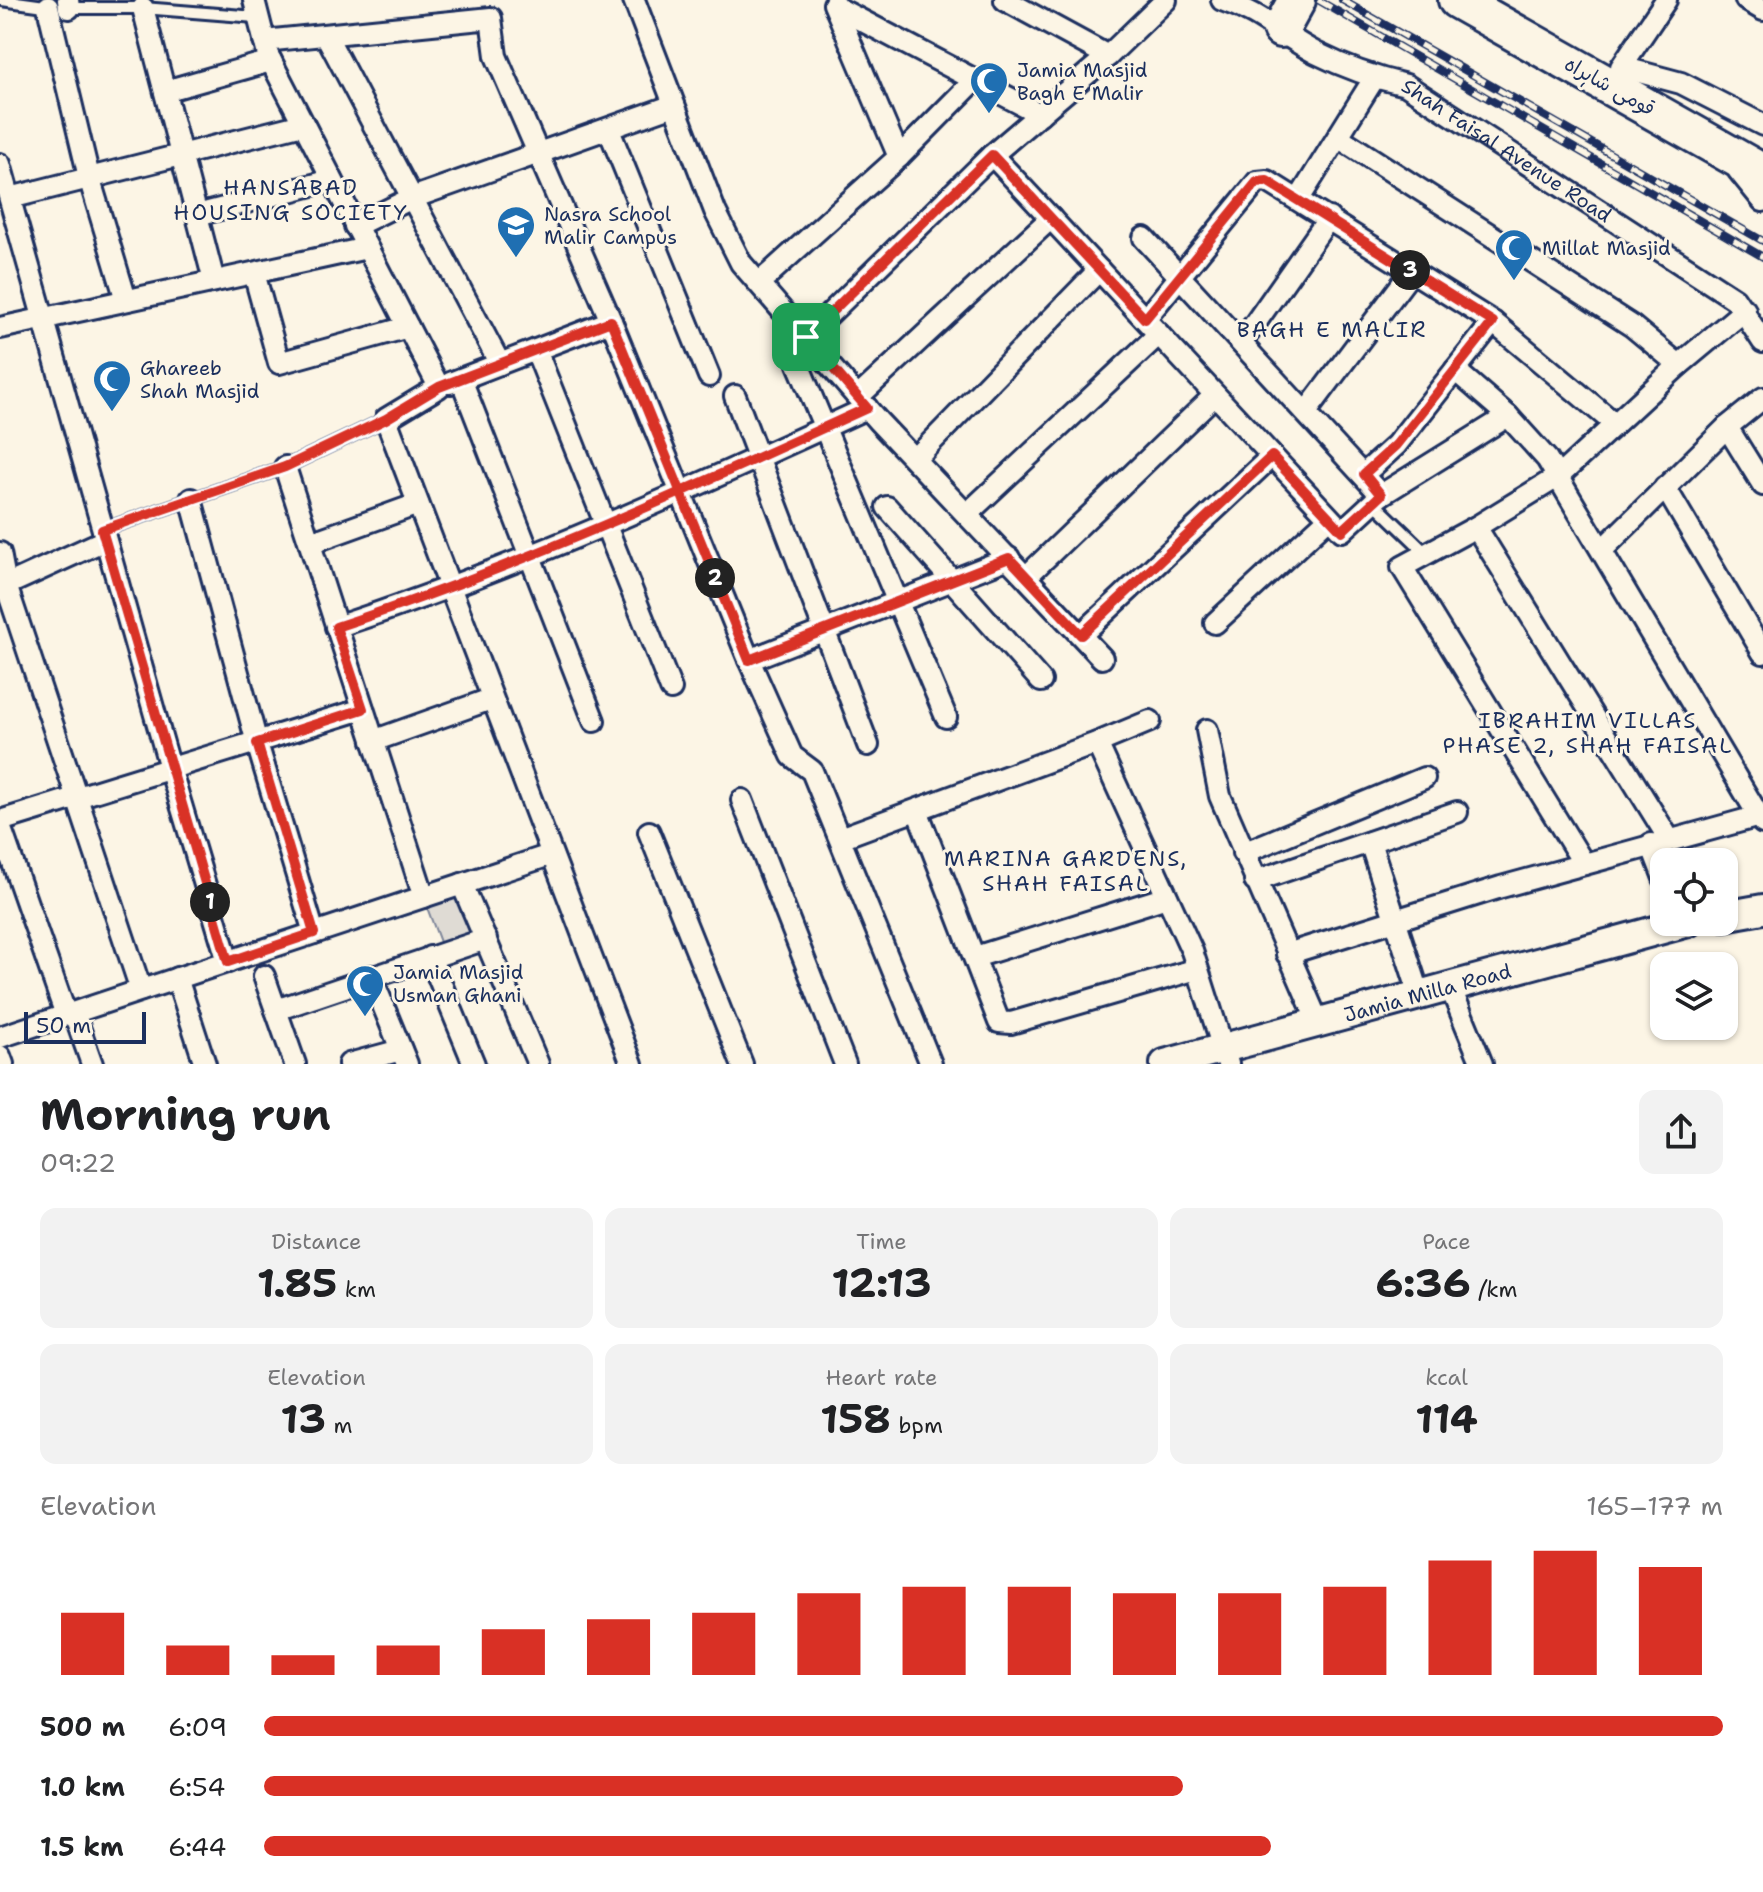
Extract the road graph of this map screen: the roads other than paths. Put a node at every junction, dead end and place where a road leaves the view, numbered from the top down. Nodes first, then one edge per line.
1 (2, 0) edge
2 (634, 0) edge
3 (1005, 0) edge
4 (1166, 0) edge
5 (1222, 0) edge
6 (1457, 0) edge
7 (1504, 0) edge
8 (1666, 0) edge
9 (1746, 0) edge
10 (68, 4) edge
11 (834, 4) edge
12 (48, 7) junction
13 (143, 8) junction
14 (255, 9) edge
15 (1763, 10) edge
16 (1282, 12) edge
17 (326, 35) junction
18 (264, 41) junction
19 (1108, 56) junction
20 (271, 61) junction
21 (1621, 67) junction
22 (1375, 77) junction
23 (975, 80) junction
24 (165, 91) junction
25 (674, 105) junction
26 (1040, 114) junction
27 (303, 124) junction
28 (1763, 125) edge
29 (609, 130) junction
30 (1338, 137) junction
31 (181, 153) junction
32 (992, 155) junction
33 (540, 156) junction
34 (899, 157) junction
35 (0, 164) edge
36 (1755, 164) edge
37 (89, 177) junction
38 (332, 180) junction
39 (1763, 185) edge
40 (412, 198) junction
41 (1299, 199) junction
42 (1763, 201) edge
43 (8, 208) edge
44 (197, 215) junction
45 (1051, 218) junction
46 (1329, 218) junction
47 (355, 226) junction
48 (1144, 238) dead end
49 (367, 248) junction
50 (1099, 270) junction
51 (1412, 271) junction
52 (254, 273) junction
53 (1179, 275) junction
54 (214, 281) junction
55 (759, 283) junction
56 (126, 300) junction
57 (1745, 310) junction
58 (44, 318) junction
59 (611, 321) junction
60 (1493, 322) junction
61 (408, 327) junction
62 (1152, 327) junction
63 (0, 328) edge
64 (806, 337) junction
65 (1242, 342) junction
66 (1763, 342) edge
67 (536, 350) junction
68 (500, 364) junction
69 (798, 364) dead end
70 (1679, 365) junction
71 (1455, 370) junction
72 (709, 376) dead end
73 (461, 379) junction
74 (439, 387) junction
75 (1215, 395) junction
76 (735, 396) dead end
77 (1763, 398) edge
78 (862, 402) junction
79 (1307, 411) junction
80 (1508, 416) junction
81 (386, 419) junction
82 (1615, 424) junction
83 (824, 427) junction
84 (1727, 427) junction
85 (758, 456) junction
86 (1272, 456) junction
87 (915, 459) junction
88 (285, 467) junction
89 (1364, 474) junction
90 (1559, 476) junction
91 (1762, 483) edge
92 (1665, 487) junction
93 (680, 492) junction
94 (1377, 498) junction
95 (191, 499) junction
96 (418, 504) junction
97 (887, 507) dead end
98 (967, 514) junction
99 (1329, 518) junction
100 (608, 525) junction
101 (1476, 527) junction
102 (104, 535) junction
103 (310, 543) junction
104 (1602, 550) junction
105 (0, 553) edge
106 (1427, 554) junction
107 (532, 557) junction
108 (1009, 558) junction
109 (1027, 576) junction
110 (950, 581) junction
111 (3, 586) edge
112 (450, 590) junction
113 (899, 601) junction
114 (1215, 623) dead end
115 (336, 627) junction
116 (826, 631) junction
117 (1081, 635) junction
118 (1763, 653) edge
119 (1102, 658) dead end
120 (749, 660) junction
121 (1041, 681) dead end
122 (671, 689) dead end
123 (491, 699) junction
124 (363, 709) junction
125 (946, 717) dead end
126 (594, 721) dead end
127 (1150, 721) dead end
128 (1207, 730) dead end
129 (373, 741) junction
130 (257, 743) junction
131 (1097, 743) junction
132 (868, 745) dead end
133 (170, 768) junction
134 (1424, 778) dead end
135 (76, 796) junction
136 (742, 800) dead end
137 (917, 810) junction
138 (1457, 812) dead end
139 (1762, 818) edge
140 (0, 824) edge
141 (649, 832) dead end
142 (840, 838) junction
143 (1370, 842) junction
144 (1660, 842) junction
145 (1661, 848) edge
146 (1243, 853) junction
147 (550, 855) junction
148 (1584, 864) junction
149 (1255, 881) junction
150 (462, 884) junction
151 (424, 897) junction
152 (1167, 897) junction
153 (1763, 909) edge
154 (1738, 913) edge
155 (1397, 920) junction
156 (1650, 931) edge
157 (314, 933) junction
158 (486, 939) junction
159 (1287, 954) junction
160 (430, 957) junction
161 (975, 957) junction
162 (228, 962) junction
163 (1197, 969) junction
164 (264, 976) dead end
165 (371, 976) junction
166 (174, 979) junction
167 (1449, 984) junction
168 (141, 990) junction
169 (1419, 993) junction
170 (276, 1010) junction
171 (70, 1014) junction
172 (1318, 1022) junction
173 (0, 1037) edge
174 (0, 1056) edge
175 (1225, 1056) edge
176 (404, 1057) edge
177 (3, 1064) edge
178 (92, 1064) edge
179 (199, 1064) edge
180 (205, 1064) edge
181 (295, 1064) edge
182 (349, 1064) edge
183 (474, 1064) edge
184 (538, 1064) edge
185 (632, 1064) edge
186 (742, 1064) edge
187 (845, 1064) edge
188 (931, 1064) edge
189 (1165, 1064) edge
190 (1482, 1064) edge

1 - 12 lane
2 - 25 street
3 - 19 street
4 - 19 street
5 - 16 street, Shah Faisal Avenue Road
6 - 36 highway, قومی شاہراہ
7 - 21 highway, قومی شاہراہ
8 - 21 street
9 - 15 street
10 - 12 lane
10 - 13 lane
11 - 23 street
11 - 34 street
12 - 37 street
13 - 14 lane
13 - 24 street
14 - 18 street
16 - 22 street, Shah Faisal Avenue Road
17 - 18 street
17 - 33 street
17 - 40 street
18 - 20 street
19 - 26 street
20 - 24 street
20 - 27 street
21 - 28 street
21 - 36 highway, قومی شاہراہ
22 - 30 street
22 - 57 street, Shah Faisal Avenue Road
23 - 26 street
23 - 34 street
24 - 31 street
25 - 29 street
25 - 55 street
26 - 32 street
27 - 31 street
27 - 38 street
29 - 33 street
29 - 72 street
30 - 41 street
30 - 70 street
31 - 37 street
31 - 44 street
32 - 45 street
32 - 64 street
33 - 40 street
33 - 59 street
34 - 55 street
35 - 43 street
36 - 39 main road
36 - 42 street
37 - 43 street
37 - 56 street
38 - 44 street
38 - 47 street
40 - 47 street
40 - 68 street
41 - 46 street
41 - 53 street
43 - 58 street
44 - 54 street
45 - 50 street
45 - 78 street
46 - 51 street
46 - 65 street
47 - 49 street
48 - 53 street
49 - 52 street
49 - 61 street
50 - 62 street
50 - 87 street
51 - 60 street
51 - 79 street
52 - 54 street
52 - 61 street
53 - 62 street
53 - 65 street
54 - 56 street
55 - 64 street
56 - 58 street
57 - 66 street, Shah Faisal Avenue Road
57 - 70 street
58 - 63 street
58 - 102 street
59 - 67 street
59 - 93 street
60 - 71 street
60 - 82 street
61 - 74 street
62 - 75 street
62 - 98 street
64 - 78 street
65 - 79 street
67 - 68 street
67 - 100 street
68 - 73 street
69 - 83 street
70 - 82 street
71 - 80 street
71 - 89 street
73 - 74 street
73 - 107 street
74 - 81 street
75 - 86 street
75 - 109 street
76 - 85 street
77 - 84 street
78 - 83 street
78 - 87 street
79 - 89 street
80 - 90 street
80 - 94 street
81 - 88 lane
81 - 96 street
82 - 90 street
83 - 85 street
83 - 113 street
84 - 91 street
84 - 92 street
85 - 93 street
85 - 116 street
86 - 99 street
86 - 117 street
87 - 98 street
88 - 95 lane
88 - 103 street
89 - 94 street
90 - 101 street
90 - 104 street
92 - 104 street
92 - 118 street
93 - 100 street
93 - 120 street
94 - 99 street
94 - 106 lane
95 - 102 lane
95 - 130 street
96 - 103 street
96 - 112 street
97 - 110 street
98 - 108 street
99 - 114 street
100 - 107 street
100 - 122 street
101 - 106 street
101 - 144 street
102 - 111 street
102 - 133 street
103 - 115 street
104 - 139 street
105 - 111 street
106 - 148 street
107 - 112 street
107 - 126 street
108 - 109 street
108 - 110 street
109 - 117 street
110 - 113 street
110 - 121 street
111 - 135 street
112 - 115 street
112 - 123 street
113 - 116 street
113 - 125 street
115 - 124 street
116 - 120 street
116 - 132 street
117 - 119 street
120 - 142 street
123 - 129 street
123 - 147 street
124 - 129 street
124 - 130 street
127 - 131 street
128 - 146 street
129 - 151 street
130 - 133 street
130 - 157 street
131 - 137 street
131 - 152 street
133 - 135 street
133 - 162 street
134 - 146 street
135 - 140 street
135 - 168 street
136 - 187 street
137 - 142 street
137 - 161 street
138 - 143 street
139 - 144 street
140 - 171 street
141 - 186 street
142 - 188 street
143 - 149 street
143 - 155 street
144 - 145 street
144 - 148 street
146 - 149 street
147 - 150 street
147 - 185 street
148 - 155 street
149 - 159 street
150 - 151 street
150 - 158 street
150 - 184 street
151 - 157 street
152 - 161 street
152 - 163 street
153 - 154 main road
155 - 159 street
155 - 169 street
156 - 167 main road, Jamia Milla Road
157 - 162 street
158 - 160 street
158 - 184 street
159 - 172 street
160 - 165 street
160 - 183 street
161 - 163 street
162 - 166 street
163 - 175 street
164 - 170 street
165 - 170 street
165 - 176 street
166 - 168 street
166 - 179 street
166 - 180 street
167 - 169 main road, Jamia Milla Road
167 - 190 street
168 - 171 street
169 - 172 main road, Jamia Milla Road
170 - 181 street
171 - 173 street
171 - 178 street
172 - 175 main road, Jamia Milla Road
174 - 177 street
175 - 189 main road, Jamia Milla Road
176 - 182 street

